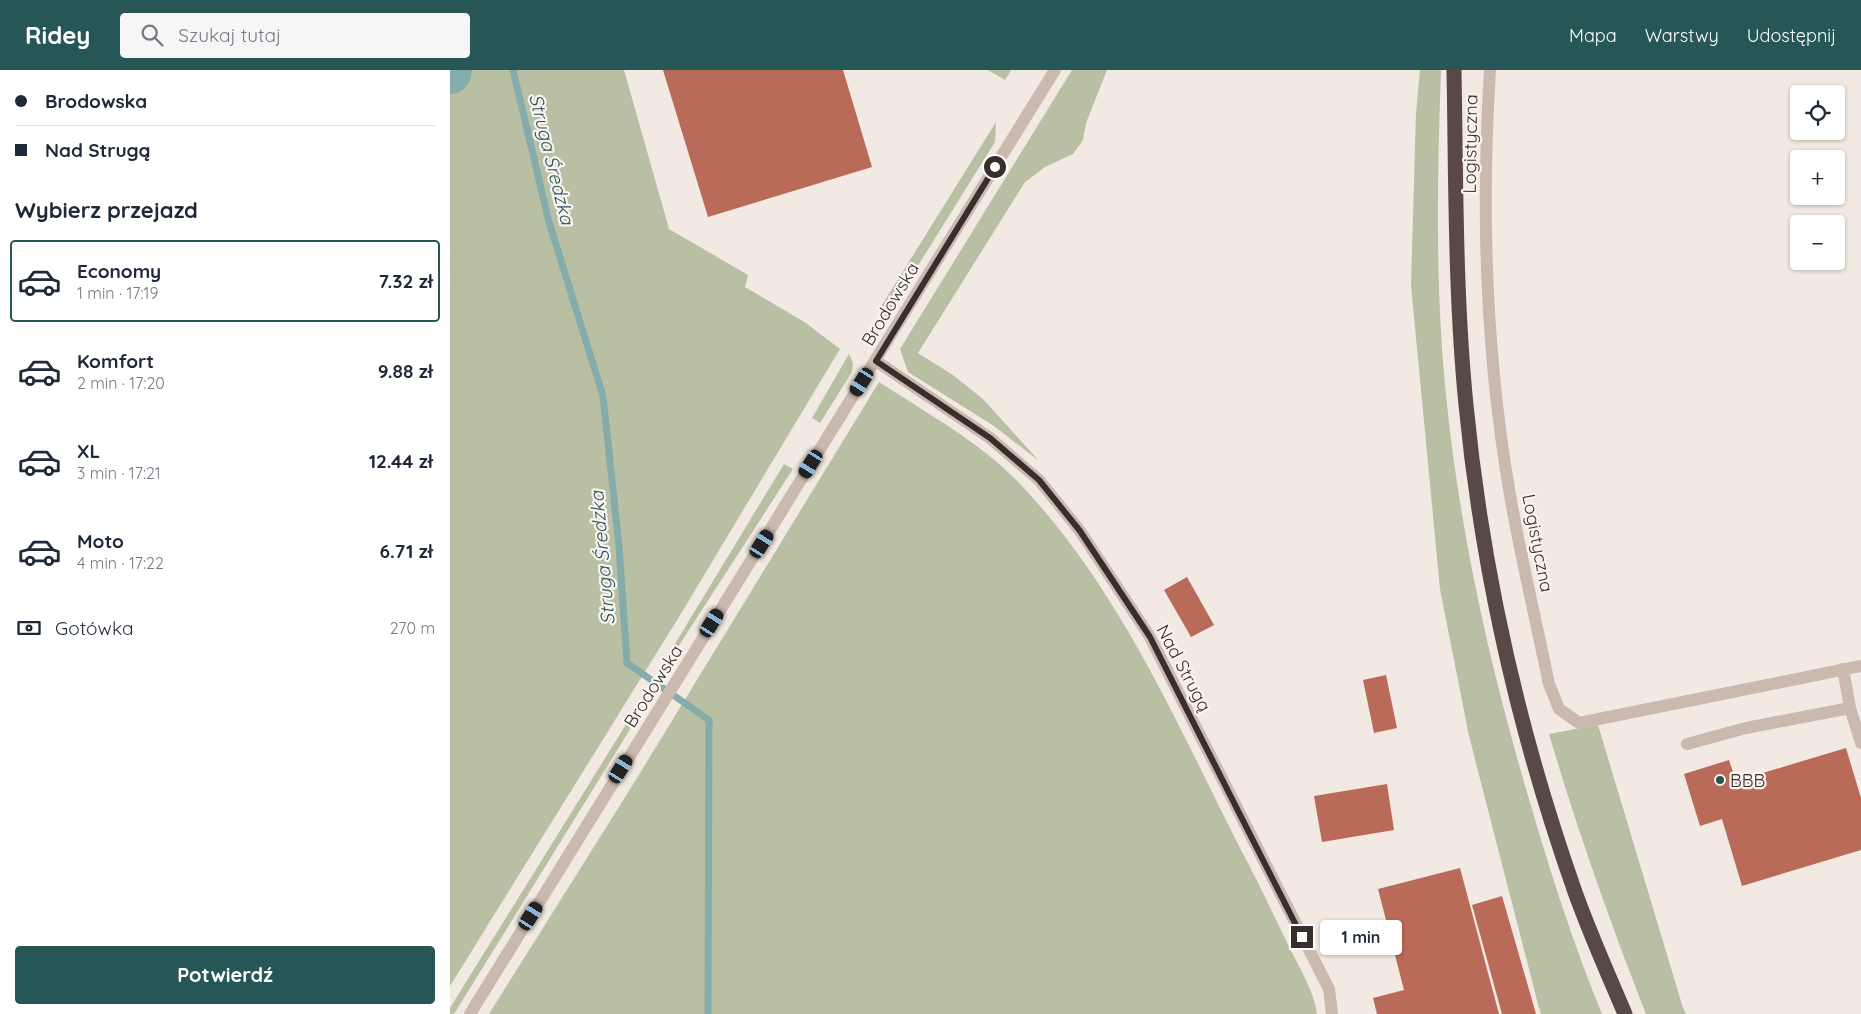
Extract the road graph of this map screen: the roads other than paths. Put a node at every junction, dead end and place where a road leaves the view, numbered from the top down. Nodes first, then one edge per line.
1 (1055, 70) edge
2 (1454, 70) edge
3 (1463, 70) edge
4 (1490, 70) edge
5 (1455, 127) junction
6 (876, 361) junction
7 (1861, 666) edge
8 (1843, 670) junction
9 (1850, 708) junction
10 (1861, 743) edge
11 (1687, 744) dead end
12 (470, 1014) edge
13 (1332, 1014) edge
14 (1625, 1014) edge

1 - 6 street, Brodowska
2 - 5 highway
3 - 5 highway
4 - 8 street, Logistyczna
5 - 14 highway
6 - 12 street, Brodowska
6 - 13 street, Nad Strugą
7 - 8 street, Logistyczna
8 - 9 street
9 - 10 street
9 - 11 street

